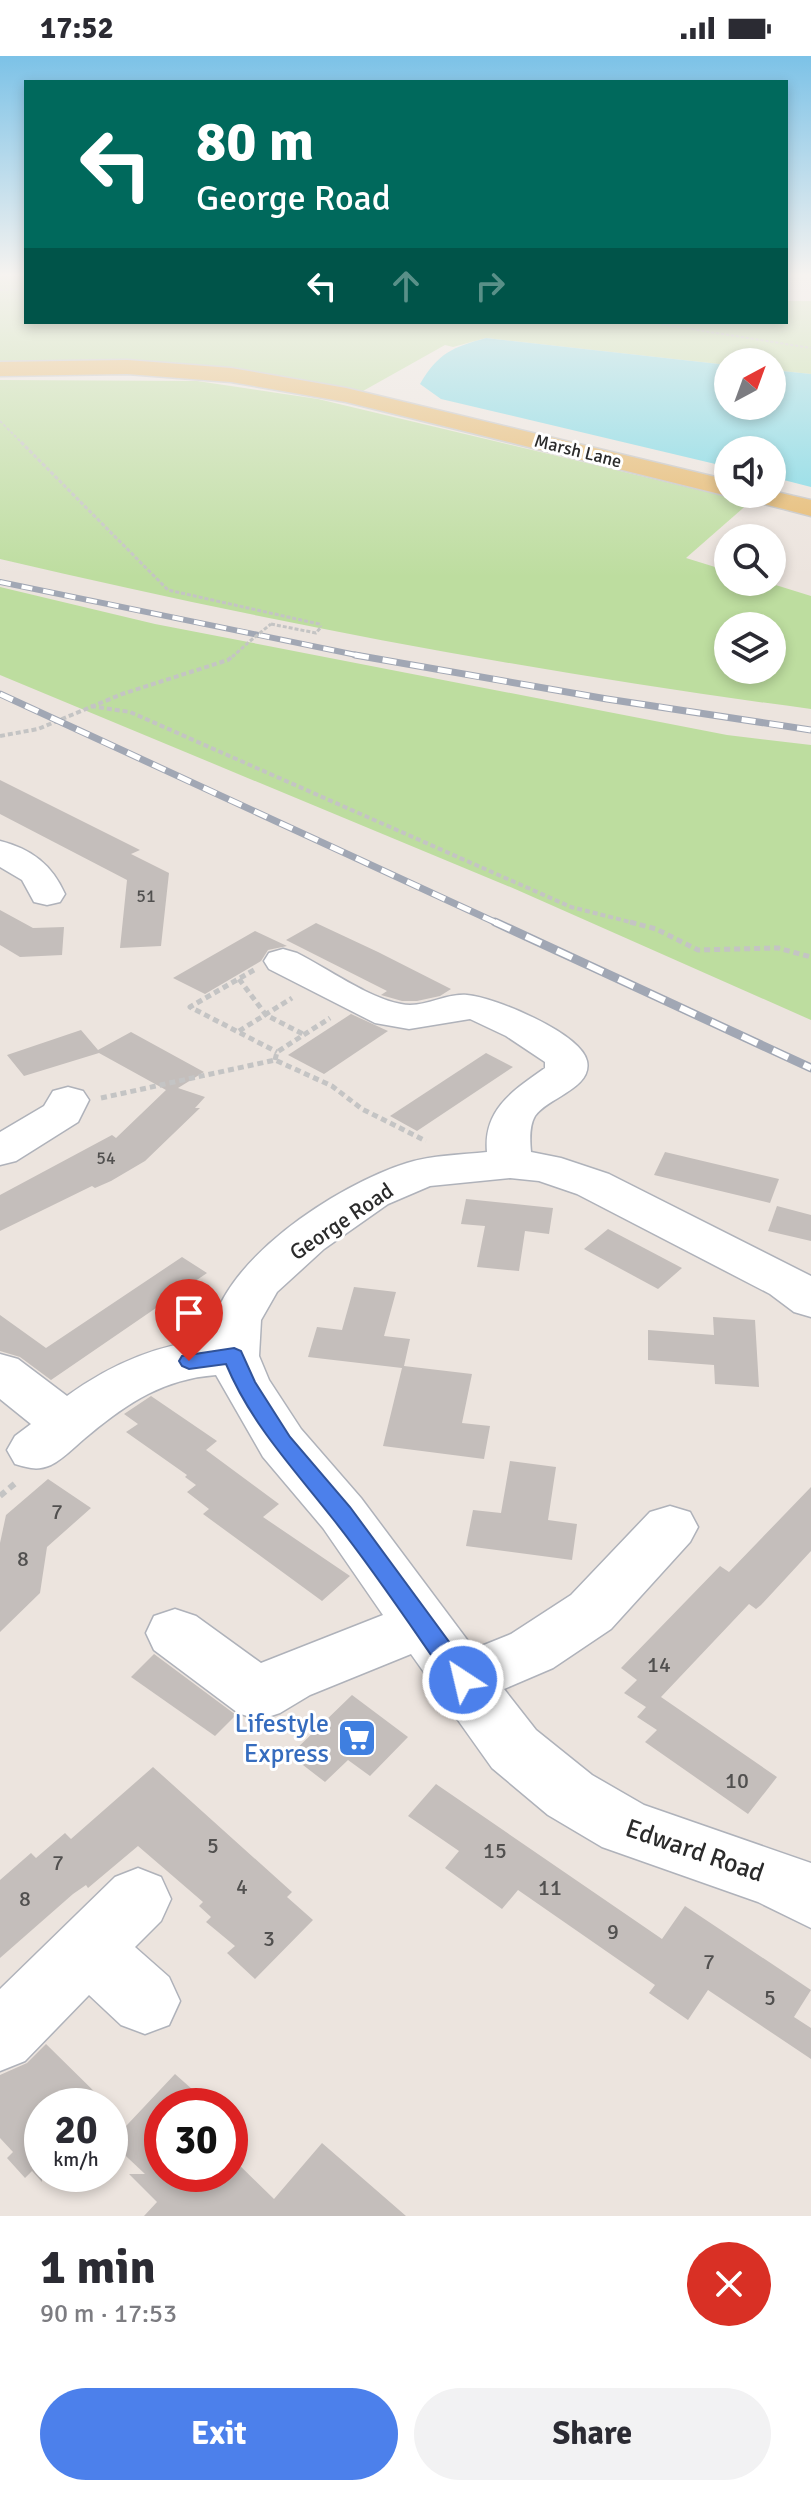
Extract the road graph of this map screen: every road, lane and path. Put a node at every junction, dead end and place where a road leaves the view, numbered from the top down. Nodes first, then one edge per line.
1 (228, 375) edge
2 (0, 421) edge
3 (714, 485) edge
4 (786, 502) edge
5 (811, 508) edge
6 (91, 706) junction
7 (0, 736) edge
8 (0, 852) edge
9 (47, 894) dead end
10 (811, 957) edge
11 (283, 961) joint
12 (239, 979) junction
13 (321, 980) junction
14 (360, 999) junction
15 (266, 1015) junction
16 (238, 1032) junction
17 (304, 1035) junction
18 (277, 1052) junction
19 (275, 1060) junction
20 (68, 1100) joint
21 (0, 1151) edge
22 (492, 1165) junction
23 (811, 1300) edge
24 (234, 1356) junction
25 (0, 1372) edge
26 (670, 1527) dead end
27 (423, 1624) junction
28 (175, 1633) dead end
29 (463, 1680) junction
30 (811, 1897) edge
31 (138, 1899) dead end
32 (89, 1950) junction
33 (145, 2001) dead end
34 (0, 2037) edge

1 - 3 main road, Marsh Lane
2 - 6 path, bridge
4 - 5 main road
6 - 7 path
6 - 10 path
8 - 9 street
11 - 12 path
11 - 13 street
12 - 15 path
12 - 16 path
13 - 14 street
13 - 15 path
14 - 17 path
14 - 22 street
15 - 16 path
15 - 17 path
16 - 18 path
17 - 18 path
18 - 19 path
19 - 20 path
19 - 22 path
20 - 21 street
22 - 23 street, George Road
22 - 24 street, George Road
24 - 25 street
24 - 27 street
26 - 29 street
27 - 28 street
27 - 29 street
29 - 30 street, Edward Road
31 - 32 street
32 - 33 street
32 - 34 street

